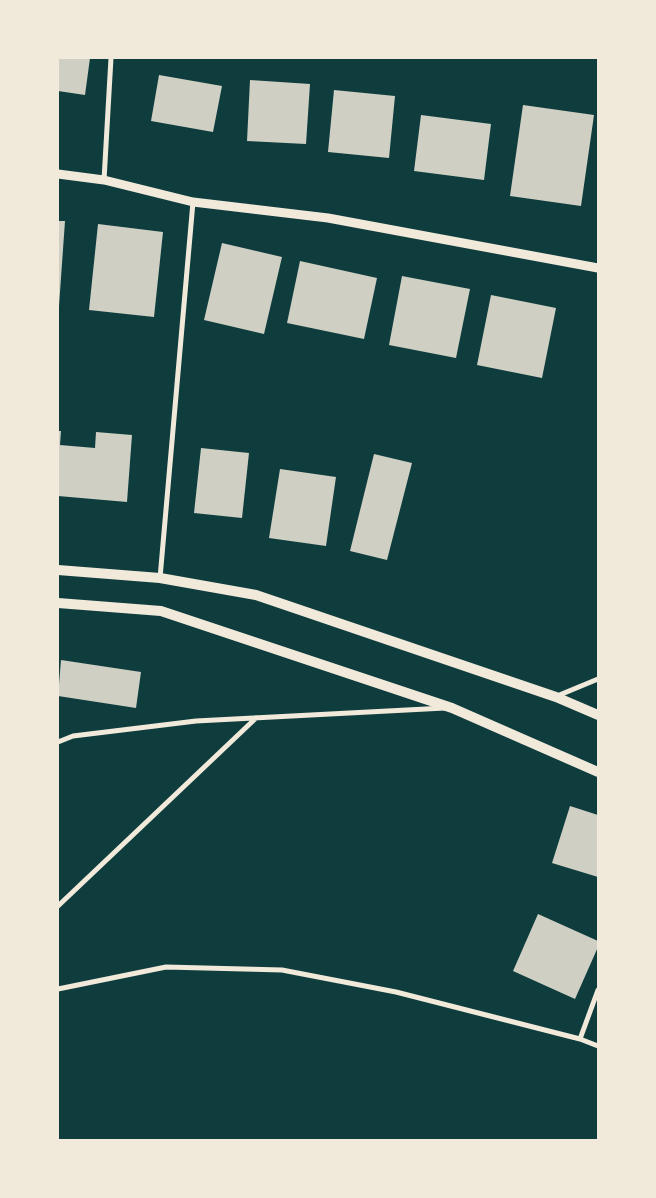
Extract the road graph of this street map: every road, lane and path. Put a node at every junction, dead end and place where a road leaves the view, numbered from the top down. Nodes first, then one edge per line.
1 (111, 58) edge
2 (58, 174) edge
3 (104, 180) junction
4 (193, 202) junction
5 (598, 268) edge
6 (58, 570) edge
7 (160, 578) junction
8 (58, 603) edge
9 (598, 680) edge
10 (556, 697) junction
11 (452, 708) junction
12 (598, 715) edge
13 (257, 718) junction
14 (58, 742) edge
15 (598, 772) edge
16 (58, 906) edge
17 (58, 988) edge
18 (598, 990) edge
19 (580, 1039) junction
20 (598, 1046) edge

1 - 3 street
2 - 3 street
3 - 4 street
4 - 5 street
4 - 7 street
6 - 7 main road
7 - 10 main road
8 - 11 main road
9 - 10 street
10 - 12 main road
11 - 13 street
11 - 15 main road
13 - 14 street
13 - 16 street
17 - 19 street
18 - 19 street
19 - 20 street

